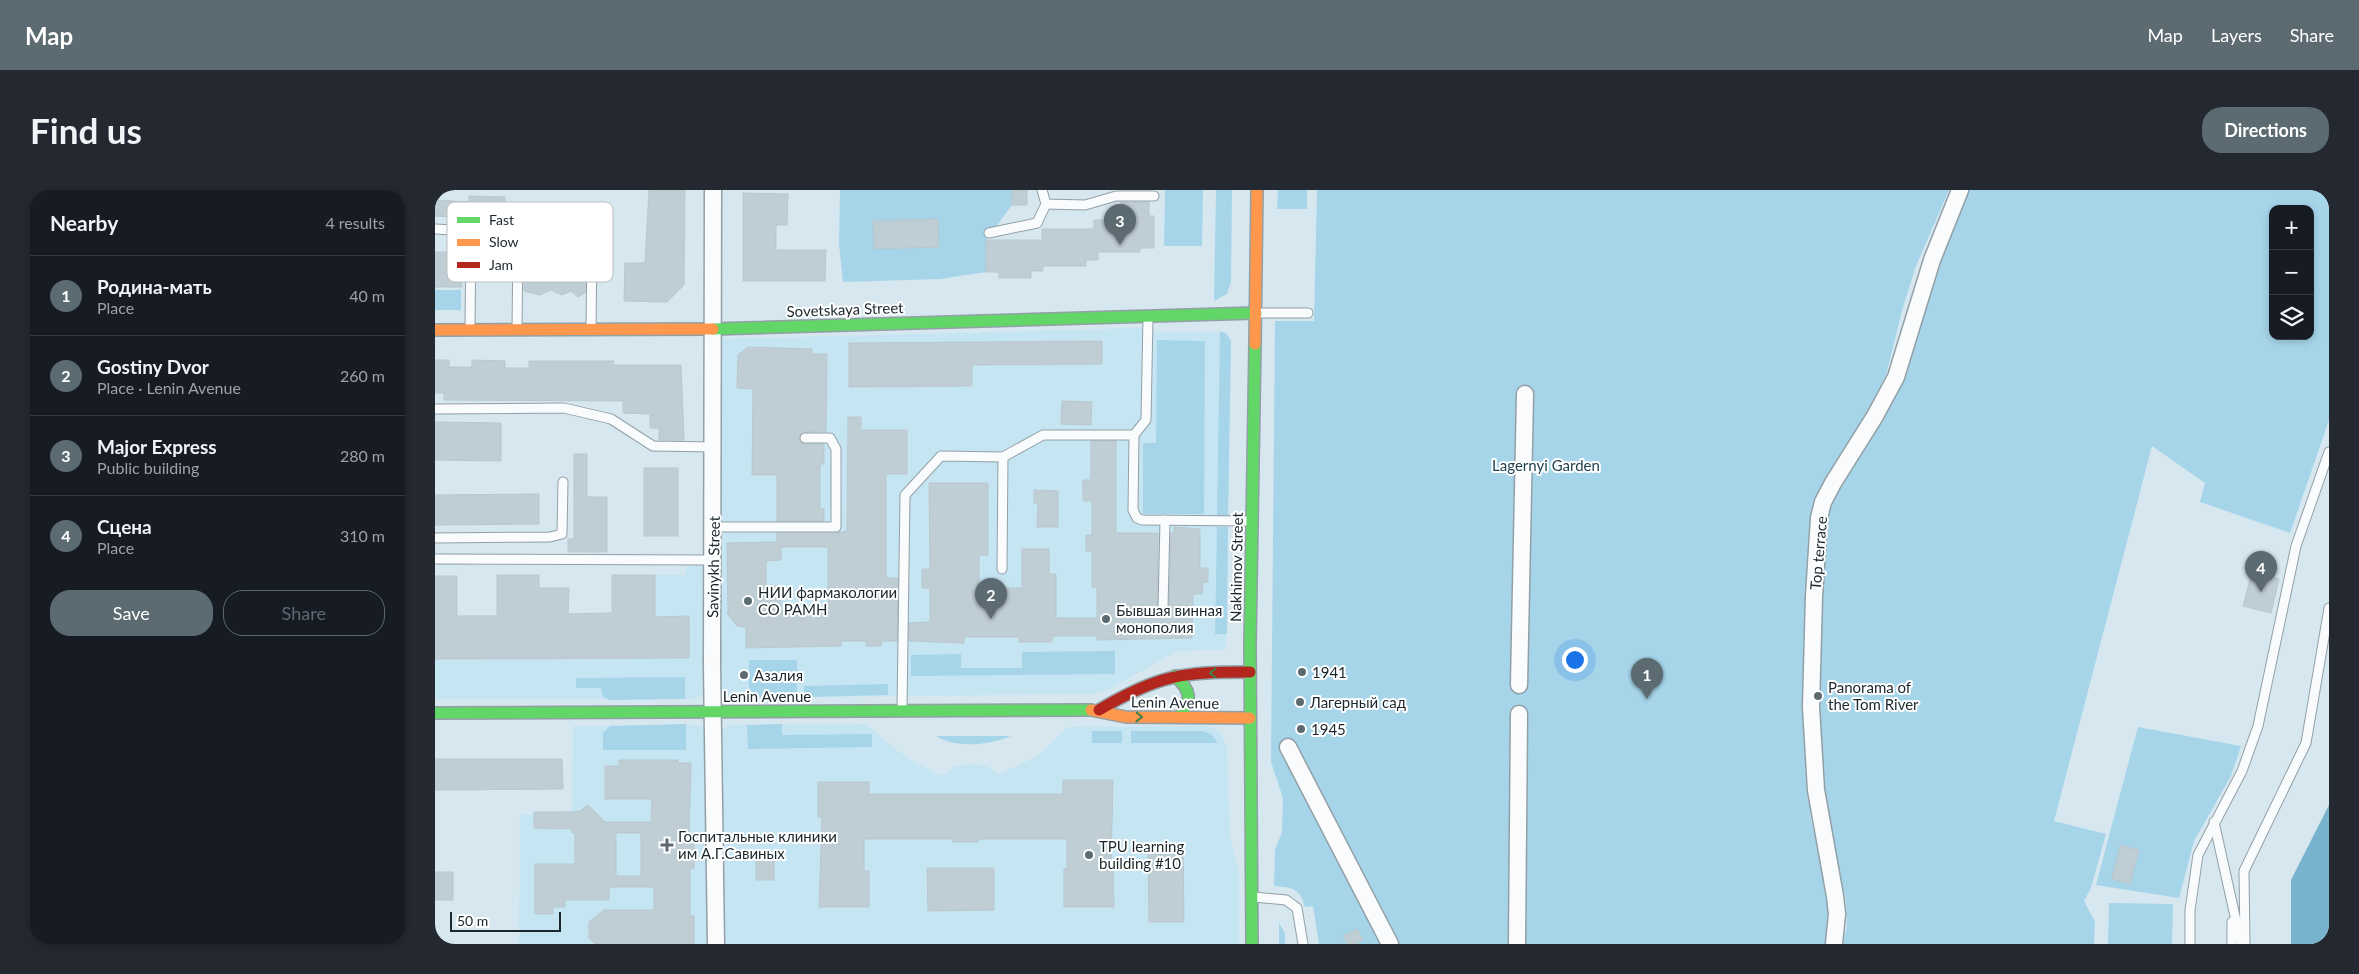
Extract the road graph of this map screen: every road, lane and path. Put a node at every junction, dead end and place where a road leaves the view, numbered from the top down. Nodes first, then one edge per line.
1 (713, 190) edge
2 (1042, 190) edge
3 (1257, 190) edge
4 (1960, 190) edge
5 (1153, 196) dead end
6 (1046, 204) junction
7 (989, 233) dead end
8 (470, 282) edge
9 (517, 282) edge
10 (592, 282) edge
11 (1255, 313) junction
12 (1308, 313) dead end
13 (1148, 314) junction
14 (713, 329) junction
15 (435, 330) edge
16 (591, 330) junction
17 (470, 331) junction
18 (517, 331) junction
19 (1525, 394) dead end
20 (435, 409) edge
21 (1134, 435) junction
22 (805, 438) dead end
23 (714, 447) junction
24 (2329, 452) edge
25 (1003, 457) junction
26 (563, 482) dead end
27 (1165, 520) junction
28 (1252, 520) junction
29 (714, 527) junction
30 (435, 538) edge
31 (435, 559) edge
32 (713, 560) junction
33 (1001, 569) dead end
34 (2329, 608) edge
35 (1163, 609) dead end
36 (1250, 672) junction
37 (1175, 676) junction
38 (1519, 685) dead end
39 (1099, 710) junction
40 (713, 711) junction
41 (902, 711) junction
42 (435, 713) edge
43 (1519, 714) dead end
44 (1179, 717) junction
45 (1250, 718) junction
46 (1288, 747) dead end
47 (2214, 822) junction
48 (1251, 897) junction
49 (2232, 909) junction
50 (716, 944) edge
51 (1252, 944) edge
52 (1303, 944) edge
53 (1390, 944) edge
54 (1517, 944) edge
55 (1833, 944) edge
56 (2190, 944) edge
57 (2232, 944) edge
58 (2243, 944) edge

1 - 14 street, Savinykh Street
2 - 6 lane
3 - 11 main road, Nakhimov Street
4 - 55 street, Top terrace
5 - 6 lane
6 - 7 lane
8 - 17 lane
9 - 18 lane
10 - 16 lane
11 - 12 lane
11 - 13 main road, Sovetskaya Street
11 - 28 main road, Nakhimov Street
13 - 14 main road, Sovetskaya Street
13 - 21 lane
14 - 16 main road, Sovetskaya Street
14 - 23 street, Savinykh Street
15 - 17 main road, Sovetskaya Street
16 - 18 main road, Sovetskaya Street
17 - 18 main road, Sovetskaya Street
19 - 38 street
20 - 23 lane
21 - 25 lane
21 - 27 lane
22 - 29 lane
23 - 29 street, Savinykh Street
24 - 47 lane
25 - 33 lane
25 - 41 lane
26 - 30 lane
27 - 28 lane
27 - 35 lane
28 - 36 main road, Nakhimov Street
29 - 32 street, Savinykh Street
31 - 32 lane
32 - 40 street, Savinykh Street
34 - 58 lane
36 -> 37 main road, Lenin Avenue
36 - 45 main road, Nakhimov Street
37 - 39 main road, Lenin Avenue
37 - 44 main road
39 - 41 main road, Lenin Avenue
39 -> 44 main road, Lenin Avenue
40 - 41 main road, Lenin Avenue
40 - 42 main road, Lenin Avenue
40 - 50 street, Savinykh Street
43 - 54 street
44 - 45 main road, Lenin Avenue
45 - 48 main road, Nakhimov Street
46 - 53 street
47 - 49 lane
47 - 56 lane
48 - 51 main road, Nakhimov Street
48 - 52 lane
49 - 57 lane
49 - 58 lane

